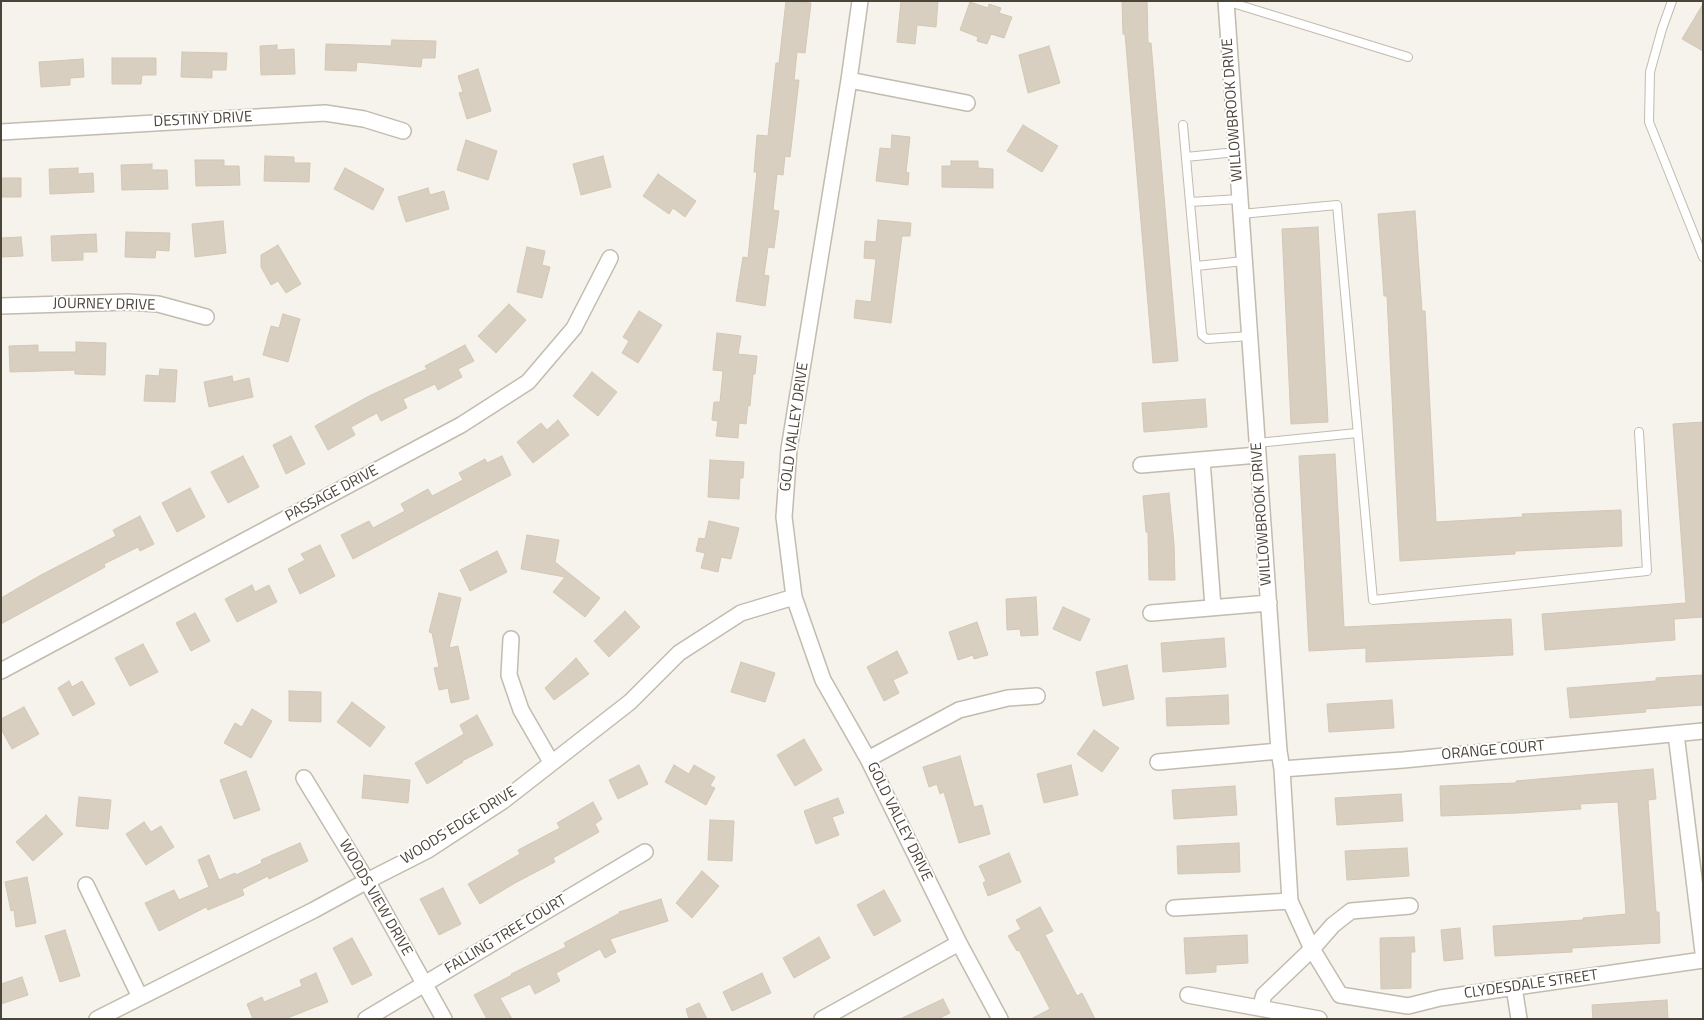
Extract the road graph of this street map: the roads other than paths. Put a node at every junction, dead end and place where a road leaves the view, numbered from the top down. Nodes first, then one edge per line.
1 (860, 1) edge
2 (1226, 1) edge
3 (1672, 1) edge
4 (1408, 56) dead end
5 (849, 80) junction
6 (967, 103) dead end
7 (1183, 125) dead end
8 (403, 131) dead end
9 (1, 132) edge
10 (1236, 152) junction
11 (1186, 157) junction
12 (1190, 202) junction
13 (1240, 206) junction
14 (1703, 257) edge
15 (610, 258) dead end
16 (1244, 261) junction
17 (1196, 266) junction
18 (1, 306) edge
19 (206, 317) dead end
20 (1250, 336) junction
21 (1639, 432) dead end
22 (1358, 433) junction
23 (1258, 449) junction
24 (1202, 460) junction
25 (1141, 465) dead end
26 (794, 597) junction
27 (1268, 602) junction
28 (1213, 607) junction
29 (1151, 613) dead end
30 (511, 638) dead end
31 (1, 671) edge
32 (1037, 696) dead end
33 (1703, 731) edge
34 (1676, 734) junction
35 (1279, 751) junction
36 (868, 759) junction
37 (552, 762) junction
38 (1158, 762) dead end
39 (1282, 769) junction
40 (304, 778) dead end
41 (646, 852) dead end
42 (367, 881) junction
43 (86, 885) dead end
44 (1290, 901) junction
45 (1410, 906) dead end
46 (1174, 908) dead end
47 (959, 943) junction
48 (1312, 949) junction
49 (1703, 952) edge
50 (1703, 960) edge
51 (424, 984) junction
52 (1514, 987) junction
53 (1188, 995) dead end
54 (140, 997) junction
55 (1360, 998) joint
56 (1260, 1008) junction
57 (97, 1019) edge
58 (366, 1019) edge
59 (444, 1019) edge
60 (822, 1019) edge
61 (1000, 1019) edge
62 (1319, 1019) edge
63 (1519, 1019) edge

1 - 5 street, GOLD VALLEY DRIVE
2 - 4 lane
2 - 10 street, WILLOWBROOK DRIVE
3 - 14 lane
5 - 6 street
5 - 26 street, GOLD VALLEY DRIVE
7 - 11 lane
8 - 9 street, DESTINY DRIVE
10 - 11 lane
10 - 13 street, WILLOWBROOK DRIVE
11 - 12 lane
12 - 13 lane
12 - 17 lane
13 - 16 street, WILLOWBROOK DRIVE
13 - 22 lane
15 - 31 street, PASSAGE DRIVE
16 - 17 lane
16 - 20 street, WILLOWBROOK DRIVE
17 - 20 lane
18 - 19 street, JOURNEY DRIVE
20 - 23 street, WILLOWBROOK DRIVE
21 - 22 lane
22 - 23 lane
23 - 24 street
23 - 27 street, WILLOWBROOK DRIVE
24 - 25 street
24 - 28 street
26 - 36 street, GOLD VALLEY DRIVE
26 - 37 street, WOODS EDGE DRIVE
27 - 28 street
27 - 35 street, WILLOWBROOK DRIVE
28 - 29 street
30 - 37 street
32 - 36 street
33 - 34 street, ORANGE COURT
34 - 39 street, ORANGE COURT
34 - 49 street
35 - 38 street
35 - 39 street, WILLOWBROOK DRIVE
36 - 47 street, GOLD VALLEY DRIVE
37 - 42 street, WOODS EDGE DRIVE
39 - 44 street, WILLOWBROOK DRIVE
40 - 42 street, WOODS VIEW DRIVE
41 - 51 street, FALLING TREE COURT
42 - 51 street, WOODS VIEW DRIVE
42 - 54 street, WOODS EDGE DRIVE
43 - 54 street
44 - 46 street
44 - 48 street, WILLOWBROOK DRIVE
45 - 48 street
47 - 60 street
47 - 61 street, GOLD VALLEY DRIVE
48 - 55 street, WILLOWBROOK DRIVE
48 - 56 street
50 - 52 street, CLYDESDALE STREET
51 - 58 street, FALLING TREE COURT
51 - 59 street, WOODS VIEW DRIVE
52 - 55 street, CLYDESDALE STREET
52 - 63 street
53 - 56 street
54 - 57 street, WOODS EDGE DRIVE
56 - 62 street

